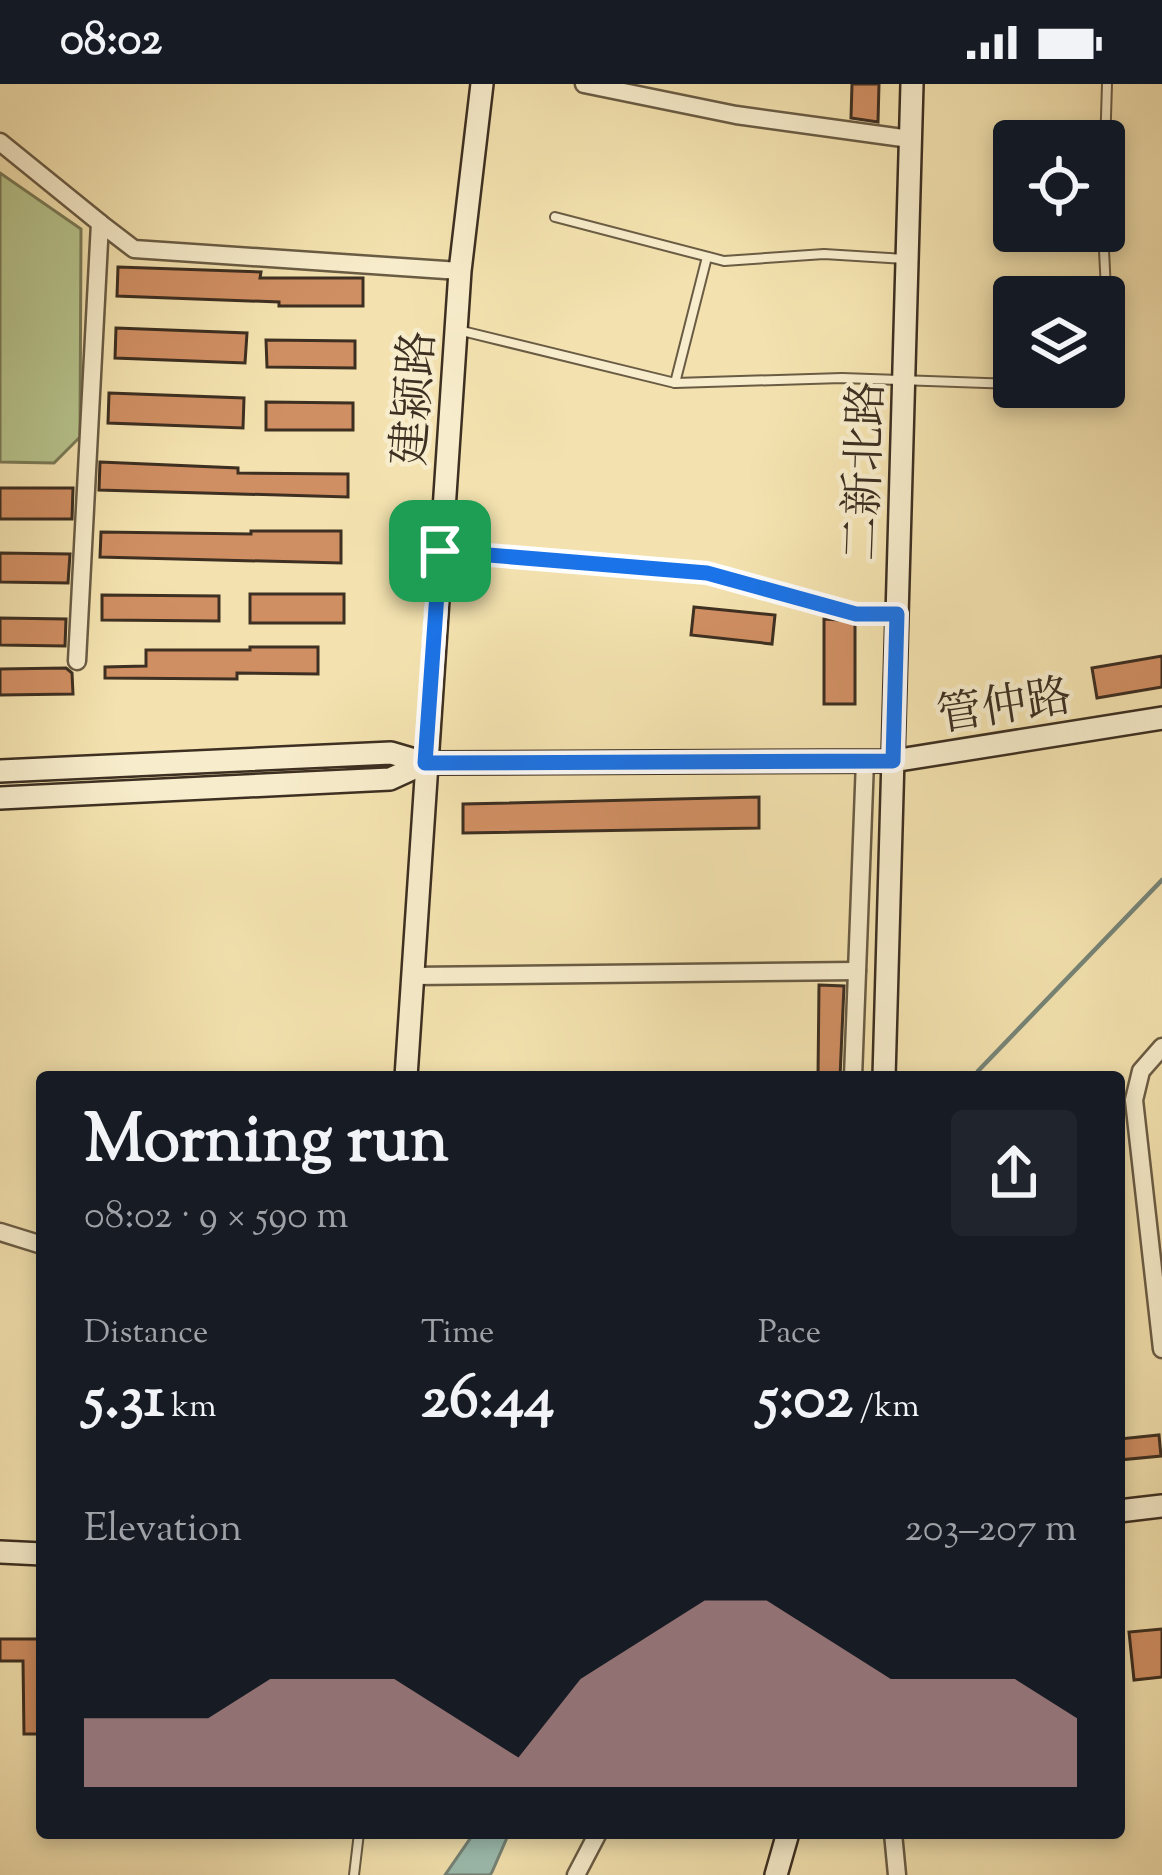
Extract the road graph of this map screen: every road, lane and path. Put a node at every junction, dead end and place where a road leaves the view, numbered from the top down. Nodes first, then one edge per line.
1 (482, 84) edge
2 (584, 84) edge
3 (911, 84) edge
4 (1107, 84) edge
5 (1106, 120) edge
6 (910, 139) junction
7 (0, 142) edge
8 (555, 218) dead end
9 (100, 223) junction
10 (707, 256) junction
11 (907, 259) junction
12 (460, 271) junction
13 (456, 329) junction
14 (904, 380) junction
15 (675, 383) junction
16 (993, 383) edge
17 (440, 551) junction
18 (897, 614) junction
19 (76, 662) dead end
20 (1162, 718) edge
21 (865, 761) junction
22 (893, 761) junction
23 (425, 763) junction
24 (0, 771) edge
25 (0, 798) edge
26 (857, 971) junction
27 (412, 976) junction
28 (1162, 1047) edge
29 (406, 1071) edge
30 (853, 1071) edge
31 (884, 1071) edge
32 (0, 1232) edge
33 (36, 1243) edge
34 (1162, 1348) edge
35 (1162, 1506) edge
36 (1125, 1510) edge
37 (0, 1552) edge
38 (36, 1553) edge
39 (358, 1839) edge
40 (595, 1839) edge
41 (786, 1839) edge
42 (894, 1839) edge
43 (354, 1875) edge
44 (577, 1875) edge
45 (776, 1875) edge
46 (897, 1875) edge

1 - 12 street, 建颍路
2 - 6 street
3 - 6 street, 二新北路
4 - 5 lane
6 - 11 street, 二新北路
7 - 9 street
8 - 10 lane
9 - 12 street
9 - 19 street
10 - 11 lane
10 - 15 lane
11 - 14 street, 二新北路
12 - 13 street, 建颍路
13 - 15 lane
13 - 17 street, 建颍路
14 - 15 lane
14 - 16 lane
14 - 18 street, 二新北路
17 - 18 lane
17 - 23 street, 建颍路
18 - 22 street, 二新北路
20 - 22 street, 管仲路
21 - 22 street, 管仲路
21 - 23 street, 管仲路
21 - 26 street
22 - 31 street, 二新北路
23 - 24 street, 管仲路
23 - 25 street, 管仲路
23 - 27 street, 建颍路
26 - 27 street
26 - 30 street
27 - 29 street, 建颍路
28 - 34 street
32 - 33 street
35 - 36 street
37 - 38 street
39 - 43 lane
40 - 44 street
41 - 45 street
42 - 46 street

